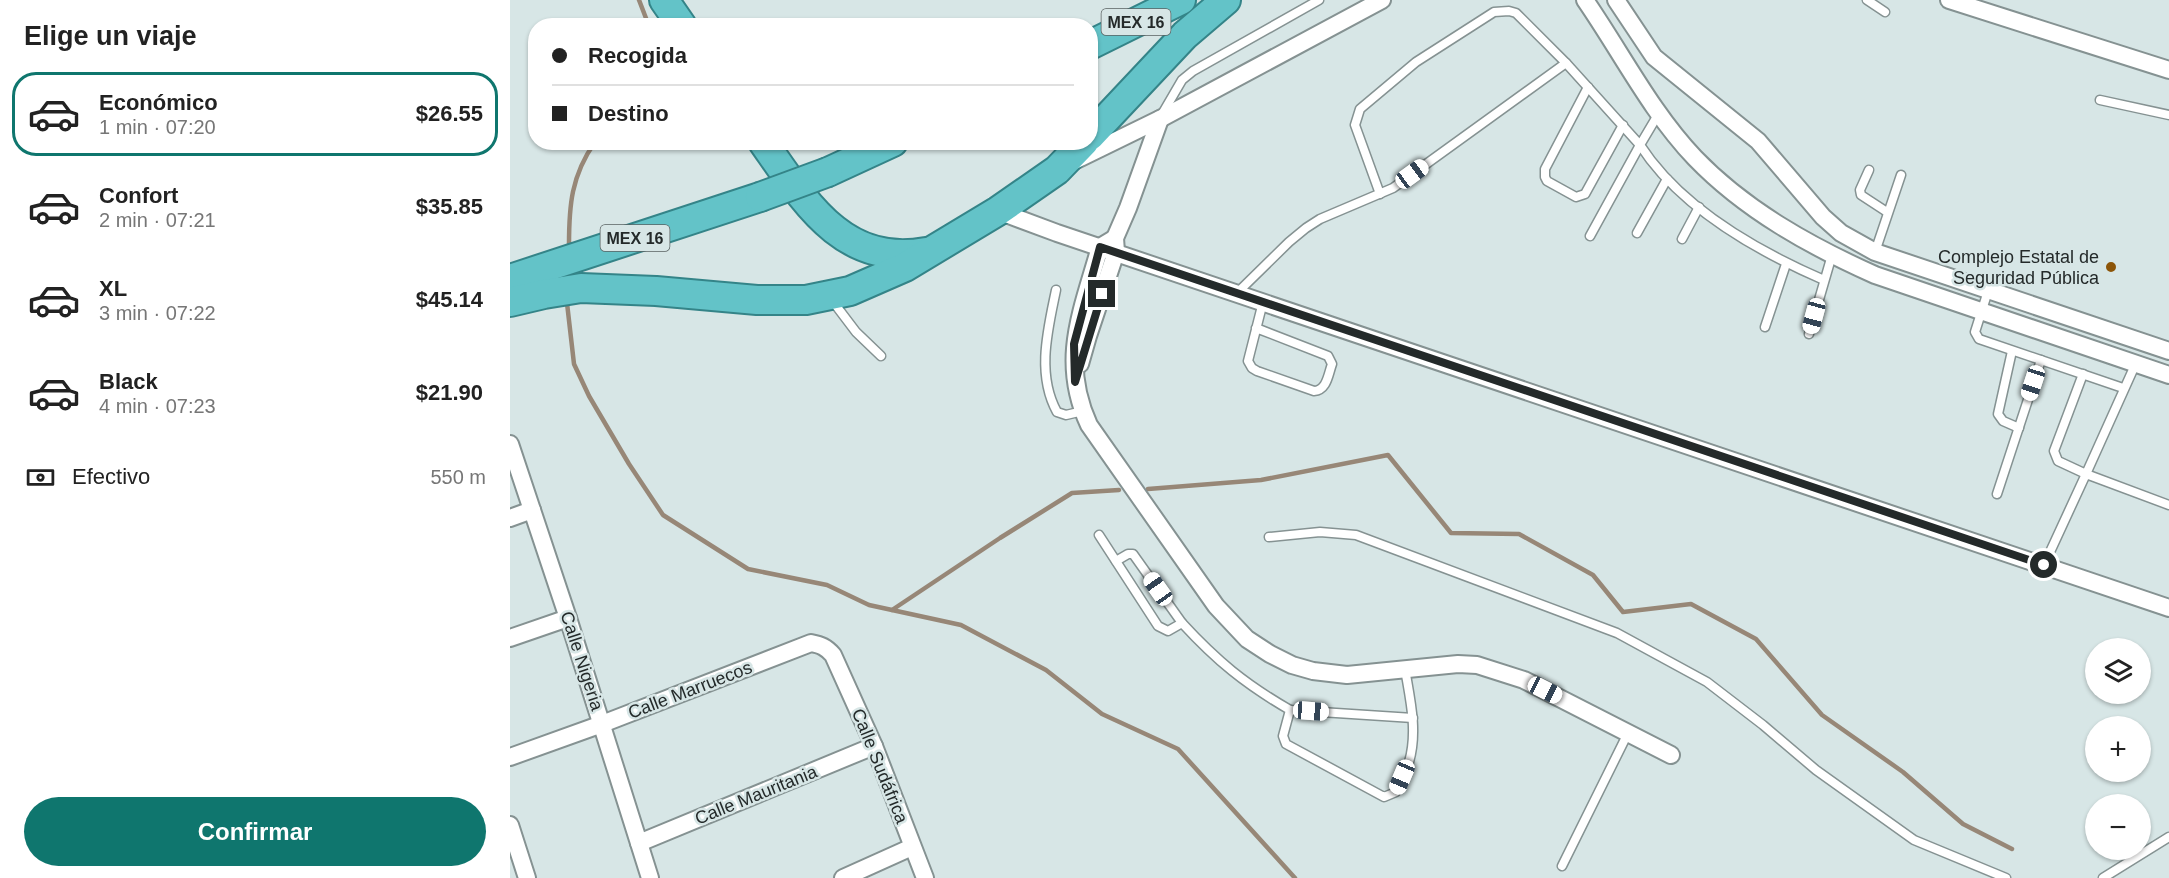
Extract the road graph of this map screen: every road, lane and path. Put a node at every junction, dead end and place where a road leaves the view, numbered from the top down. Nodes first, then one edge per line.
1 (664, 0) edge
2 (1159, 0) edge
3 (1181, 0) edge
4 (1227, 0) edge
5 (1319, 0) edge
6 (1382, 0) edge
7 (1585, 0) edge
8 (1616, 0) edge
9 (1867, 0) edge
10 (1949, 0) edge
11 (1885, 12) dead end
12 (676, 18) edge
13 (1135, 22) junction
14 (1098, 41) edge
15 (1566, 63) junction
16 (2169, 69) edge
17 (1588, 87) junction
18 (2100, 100) dead end
19 (1659, 113) junction
20 (2169, 115) edge
21 (1160, 119) junction
22 (1623, 126) junction
23 (1098, 127) edge
24 (1640, 145) junction
25 (770, 150) edge
26 (876, 150) edge
27 (1077, 150) edge
28 (1058, 170) junction
29 (1869, 170) dead end
30 (1901, 175) dead end
31 (1667, 179) junction
32 (1380, 194) junction
33 (1699, 207) junction
34 (998, 211) junction
35 (1887, 212) junction
36 (1637, 233) dead end
37 (1590, 236) dead end
38 (1682, 239) dead end
39 (1110, 246) junction
40 (936, 250) junction
41 (1875, 252) junction
42 (1832, 255) junction
43 (1786, 264) junction
44 (510, 279) edge
45 (1824, 280) junction
46 (1056, 290) dead end
47 (1988, 291) junction
48 (1237, 294) junction
49 (829, 297) junction
50 (1263, 301) junction
51 (510, 302) edge
52 (1982, 310) junction
53 (1764, 327) dead end
54 (1256, 328) junction
55 (1809, 334) dead end
56 (2012, 351) junction
57 (2169, 351) edge
58 (881, 356) dead end
59 (2040, 360) junction
60 (2136, 363) junction
61 (2083, 374) junction
62 (2169, 375) edge
63 (2123, 388) junction
64 (1083, 411) junction
65 (2019, 428) junction
66 (510, 444) edge
67 (2086, 474) junction
68 (1997, 494) dead end
69 (2169, 505) edge
70 (532, 510) junction
71 (510, 518) edge
72 (1099, 535) dead end
73 (1269, 537) dead end
74 (1116, 561) junction
75 (2044, 565) junction
76 (2169, 608) edge
77 (568, 618) junction
78 (1182, 623) junction
79 (510, 638) edge
80 (833, 655) joint
81 (1405, 669) junction
82 (1290, 710) junction
83 (1413, 718) junction
84 (602, 724) junction
85 (1628, 733) junction
86 (874, 746) junction
87 (1671, 756) dead end
88 (510, 757) edge
89 (510, 825) edge
90 (2169, 837) edge
91 (639, 843) junction
92 (912, 847) junction
93 (1562, 866) dead end
94 (527, 878) edge
95 (650, 878) edge
96 (843, 878) edge
97 (925, 878) edge
98 (2006, 878) edge
99 (2103, 878) edge

1 - 12 highway
2 - 13 lane
3 - 13 highway, MEX 16
4 - 23 highway
5 - 21 lane
6 - 21 street
7 - 19 street
8 - 41 street
9 - 11 lane
10 - 16 street
13 - 14 highway, MEX 16
15 - 17 lane
15 - 32 lane
15 - 32 lane
17 - 22 lane
17 - 22 lane
18 - 20 lane
19 - 24 lane
19 - 42 street
21 - 28 street
21 - 39 street
22 - 24 lane
24 - 31 lane
24 - 37 lane
25 - 40 highway
26 - 44 highway, MEX 16, bridge
27 - 28 highway
28 - 34 highway
29 - 35 lane
30 - 35 lane
31 - 33 lane
31 - 36 lane
32 - 48 lane
33 - 38 lane
33 - 43 lane
34 - 39 street
34 - 40 highway
35 - 41 lane
39 - 48 street
39 - 64 street
40 - 49 highway
41 - 47 street
42 - 45 lane
42 - 52 street
43 - 45 lane
43 - 53 lane
45 - 55 lane
46 - 64 lane
47 - 52 lane
47 - 57 street
48 - 50 street
49 - 51 highway
49 - 58 lane
50 - 54 lane
50 - 75 street
52 - 56 lane
52 - 60 street
54 - 54 lane
56 - 59 lane
56 - 65 lane
59 - 61 lane
59 - 65 lane
60 - 62 street
60 - 63 lane
61 - 63 lane
61 - 67 lane
63 - 67 lane
64 - 81 street
65 - 68 lane
66 - 70 street, Calle Nigeria
67 - 69 lane
67 - 75 lane
70 - 71 street
70 - 77 street, Calle Nigeria
72 - 74 lane
73 - 98 lane
74 - 78 lane
74 - 78 lane
75 - 76 street
77 - 79 street
77 - 84 street, Calle Nigeria
78 - 82 lane
80 - 84 street, Calle Marruecos
80 - 86 street, Calle Sudáfrica
81 - 83 lane
81 - 85 street
82 - 83 lane
82 - 83 lane
84 - 88 street, Calle Marruecos
84 - 91 street, Calle Nigeria
85 - 87 street
85 - 93 lane
86 - 91 street, Calle Mauritania
86 - 92 street, Calle Sudáfrica
89 - 94 street
90 - 99 lane
91 - 95 street, Calle Nigeria
92 - 96 street
92 - 97 street, Calle Sudáfrica

